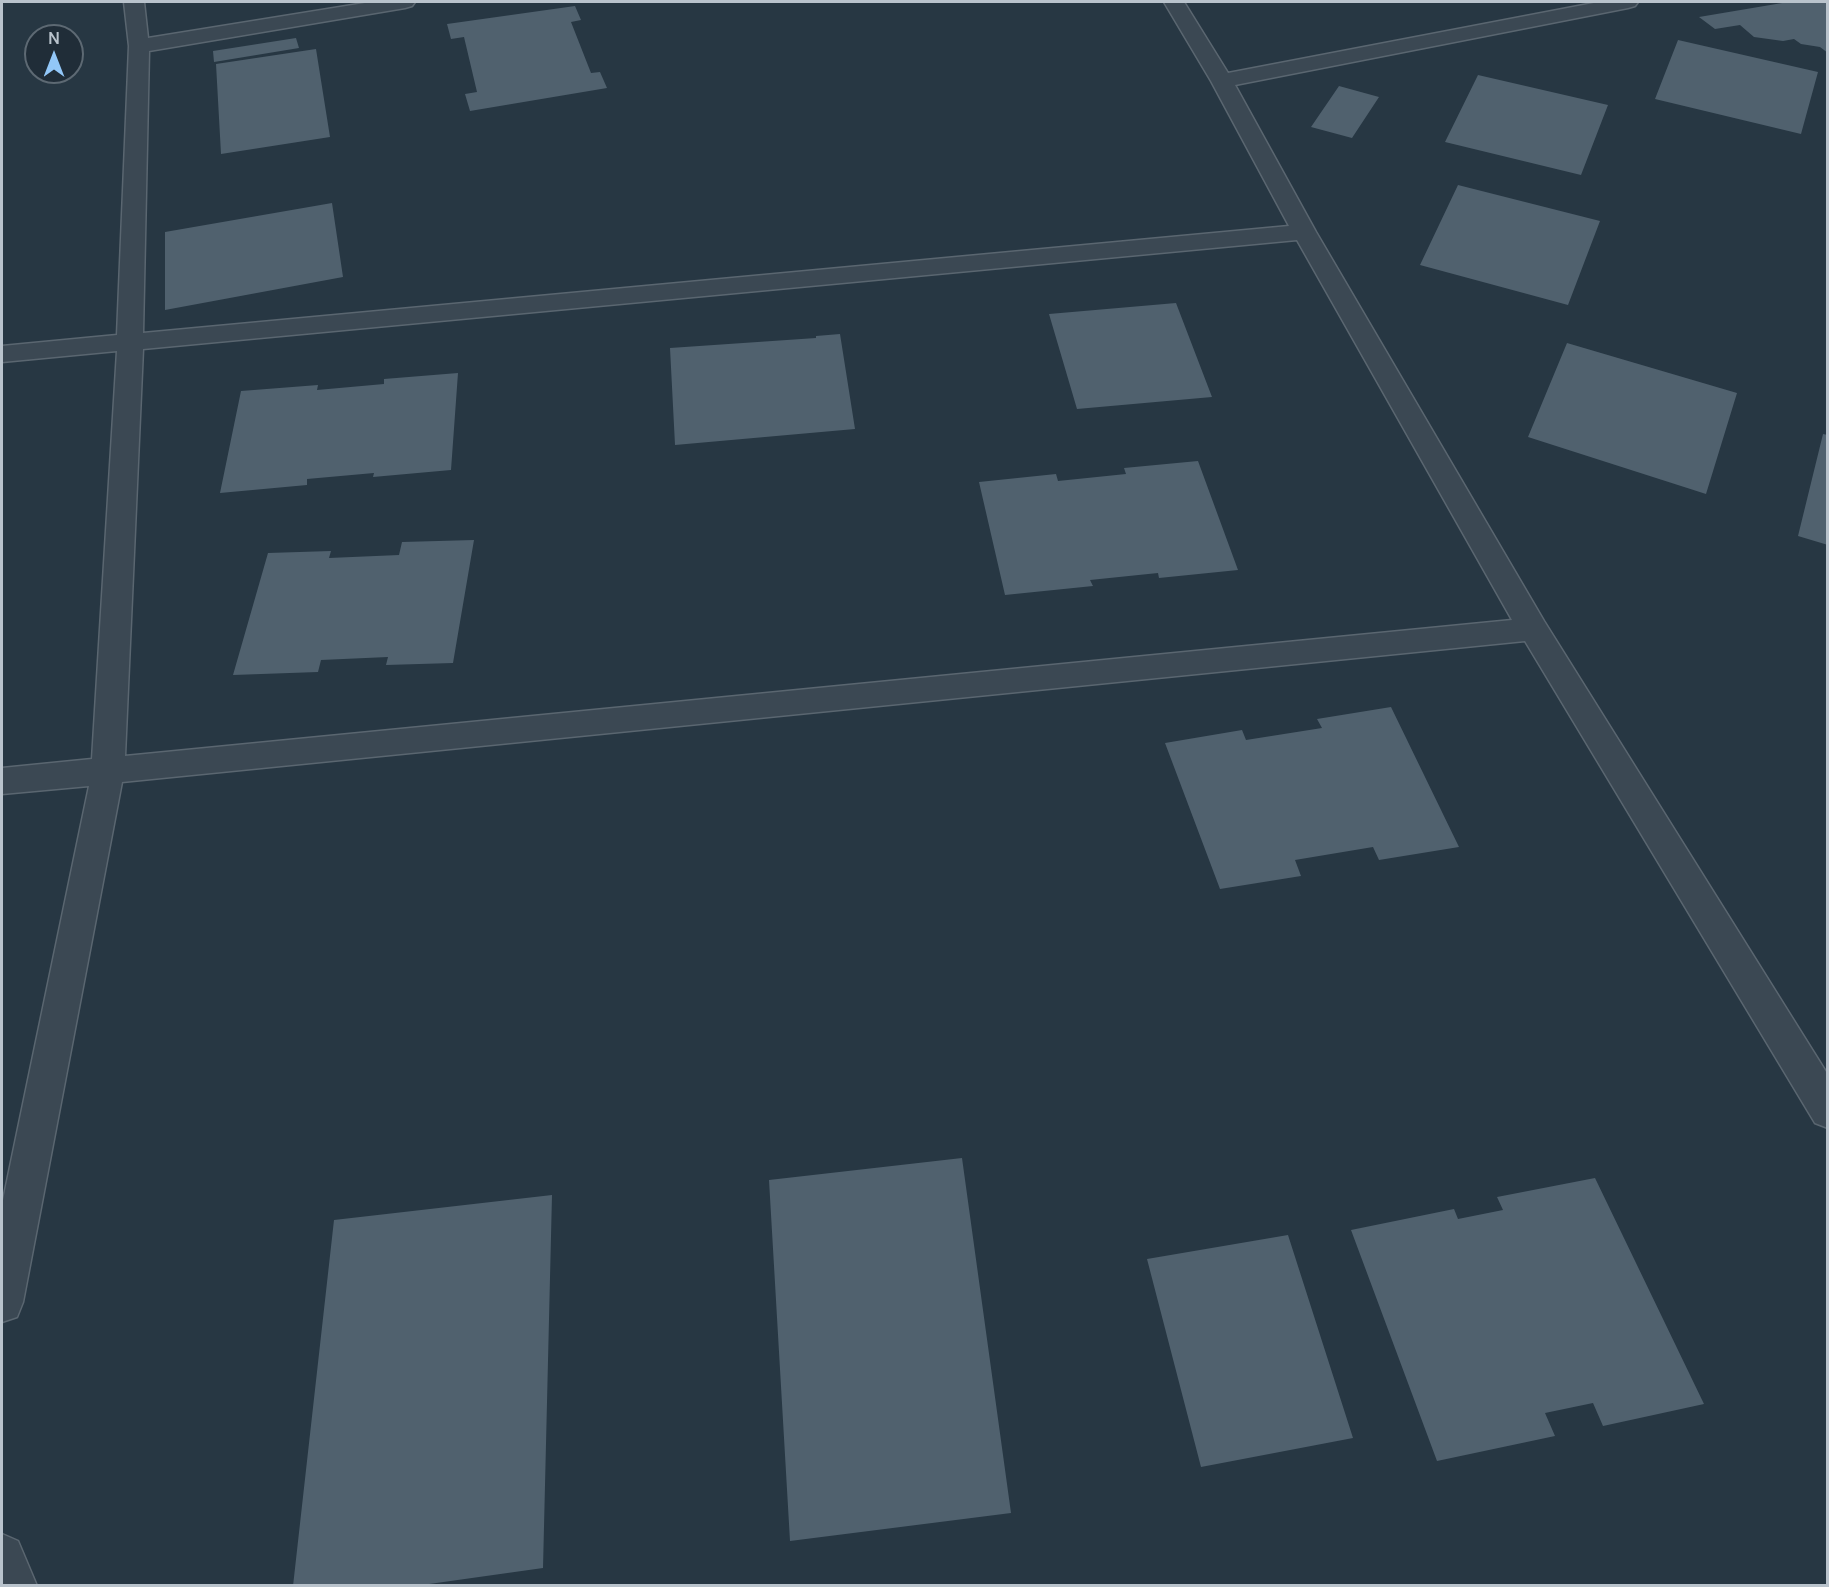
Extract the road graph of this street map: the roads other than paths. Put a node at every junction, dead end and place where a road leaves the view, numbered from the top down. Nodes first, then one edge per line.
1 (134, 2) edge
2 (405, 2) edge
3 (1174, 2) edge
4 (1628, 2) edge
5 (139, 46) junction
6 (1222, 81) junction
7 (1304, 232) junction
8 (130, 343) junction
9 (2, 354) edge
10 (1533, 628) junction
11 (108, 771) junction
12 (2, 781) edge
13 (1827, 1110) edge
14 (28, 1168) junction
15 (2, 1223) edge
16 (2, 1302) edge
17 (2, 1557) edge
18 (14, 1586) edge

1 - 5 street
2 - 5 street
3 - 6 street
4 - 6 street
5 - 8 street
6 - 7 street
7 - 8 street
7 - 10 street
8 - 9 street
8 - 11 street
10 - 11 street
10 - 13 street
11 - 12 street
11 - 14 street
14 - 15 street
14 - 16 street
17 - 18 street

